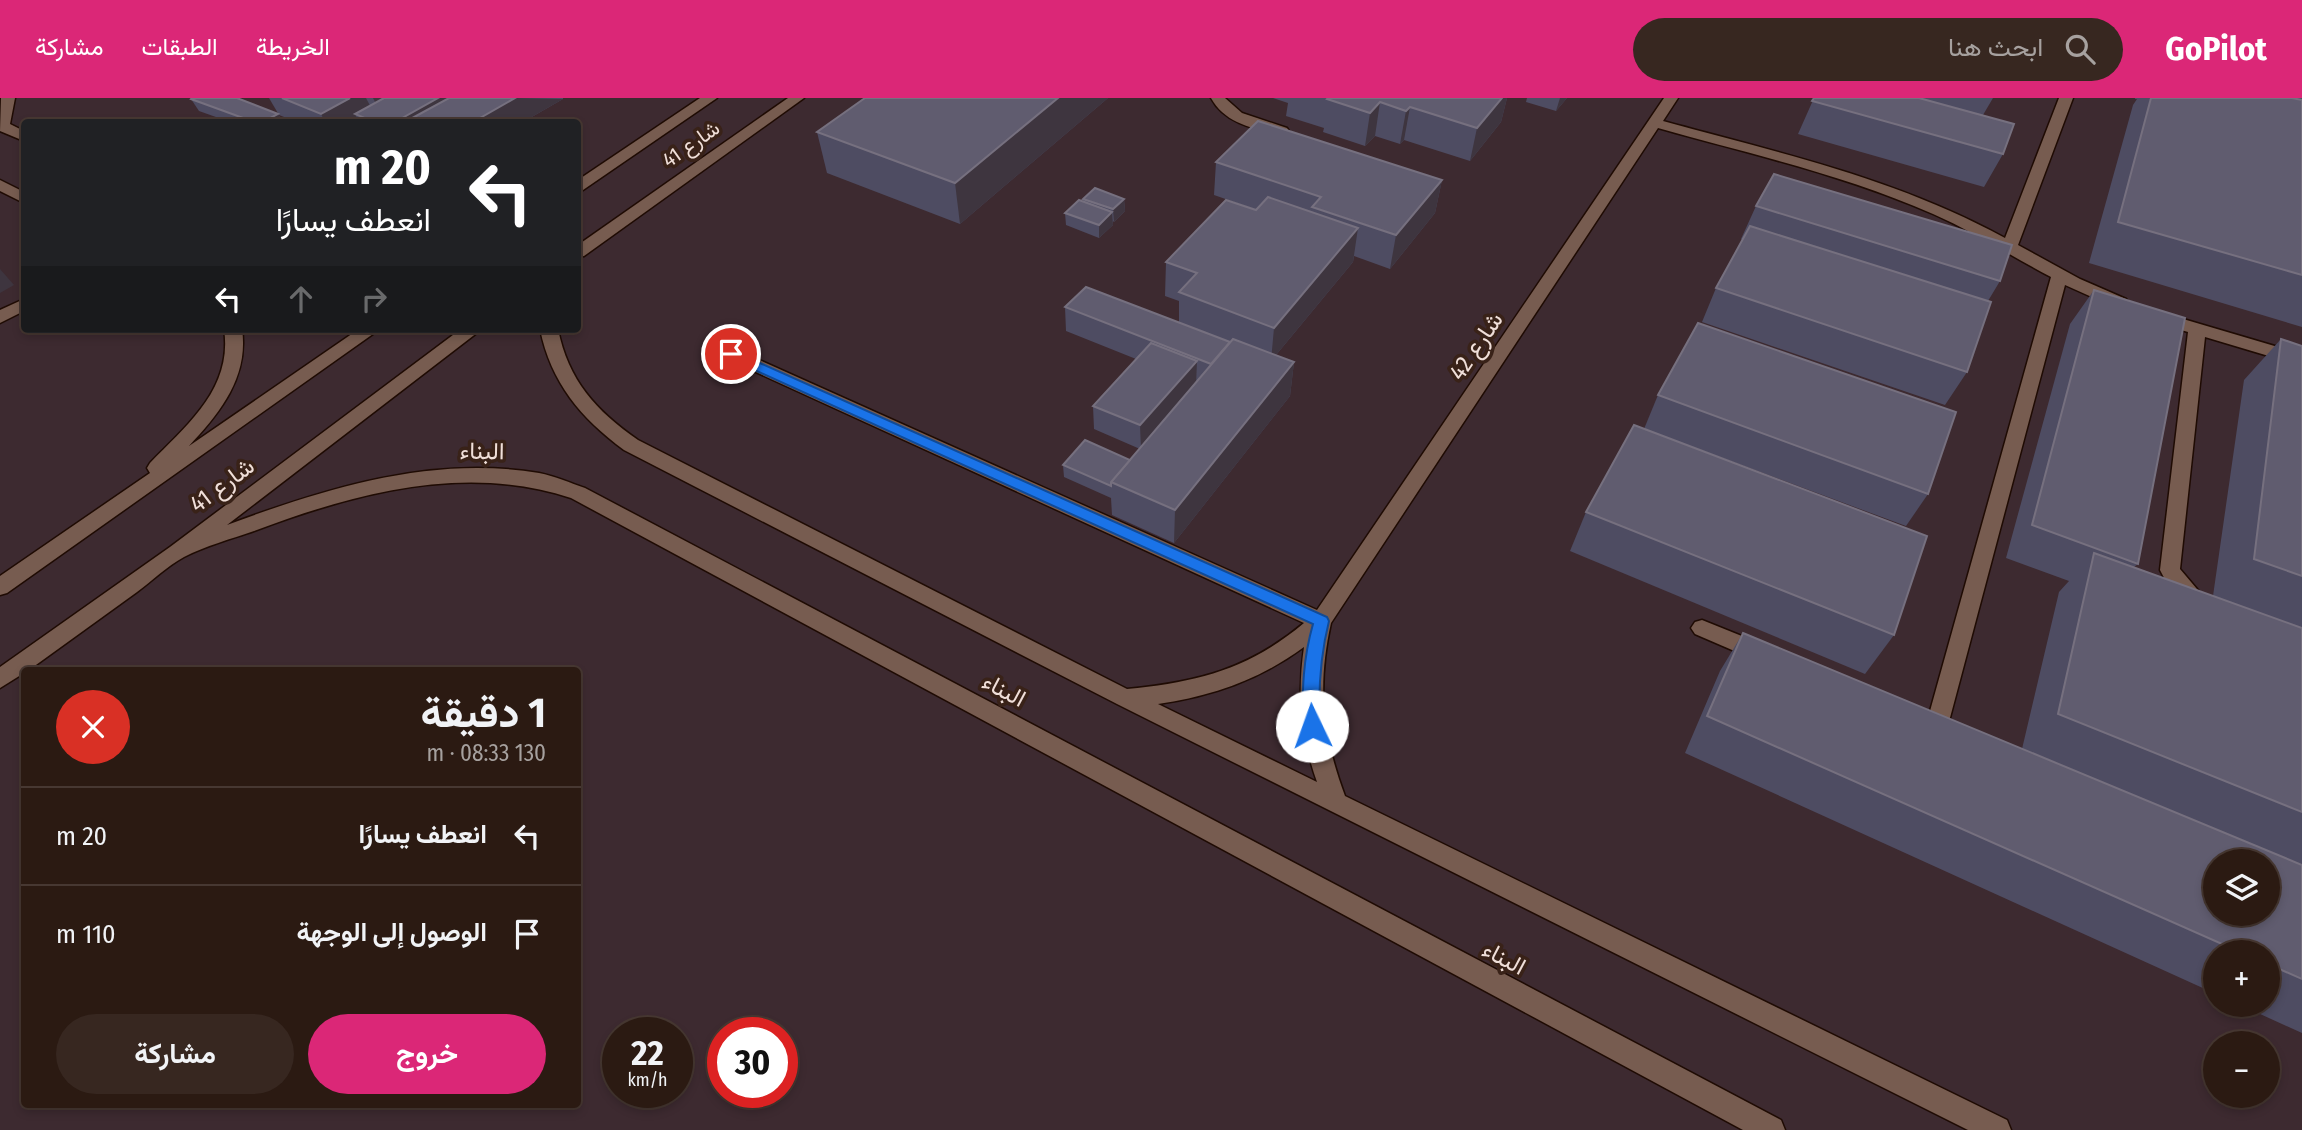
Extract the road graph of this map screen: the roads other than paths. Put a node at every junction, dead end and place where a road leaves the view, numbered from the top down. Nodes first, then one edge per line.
1 (8, 98) edge
2 (710, 98) edge
3 (797, 98) edge
4 (1218, 98) edge
5 (1671, 98) edge
6 (2066, 98) edge
7 (1655, 123) junction
8 (1, 125) edge
9 (21, 135) edge
10 (1300, 137) edge
11 (0, 185) edge
12 (581, 185) edge
13 (21, 196) edge
14 (2009, 248) junction
15 (581, 250) edge
16 (2059, 277) junction
17 (21, 306) edge
18 (0, 317) edge
19 (2197, 330) junction
20 (233, 333) edge
21 (365, 333) edge
22 (468, 333) edge
23 (550, 333) edge
24 (731, 354) dead end
25 (2302, 360) edge
26 (130, 496) junction
27 (177, 552) junction
28 (0, 587) edge
29 (2212, 614) edge
30 (1321, 621) junction
31 (1702, 628) dead end
32 (1776, 660) edge
33 (0, 679) edge
34 (1125, 698) junction
35 (1911, 718) edge
36 (1936, 729) junction
37 (1961, 740) edge
38 (1336, 803) junction
39 (1771, 1130) edge
40 (1997, 1130) edge

1 - 8 street
2 - 12 street, شارع 41
3 - 15 street, شارع 41
4 - 10 street
5 - 7 street, شارع 42
6 - 14 street
7 - 14 street
7 - 30 street, شارع 42
8 - 9 street
11 - 13 street
14 - 16 street
16 - 19 street
16 - 36 street
17 - 18 street
19 - 25 street
19 - 29 street
20 - 26 street
21 - 26 street, شارع 41
22 - 27 street, شارع 41
23 - 34 street, البناء
24 - 30 street
26 - 28 street, شارع 41
27 - 33 street, شارع 41
27 - 39 street, البناء
30 - 34 street, شارع 42
30 - 38 street, شارع 42
31 - 32 street
34 - 38 street, البناء
35 - 36 street
36 - 37 street
38 - 40 street, البناء

